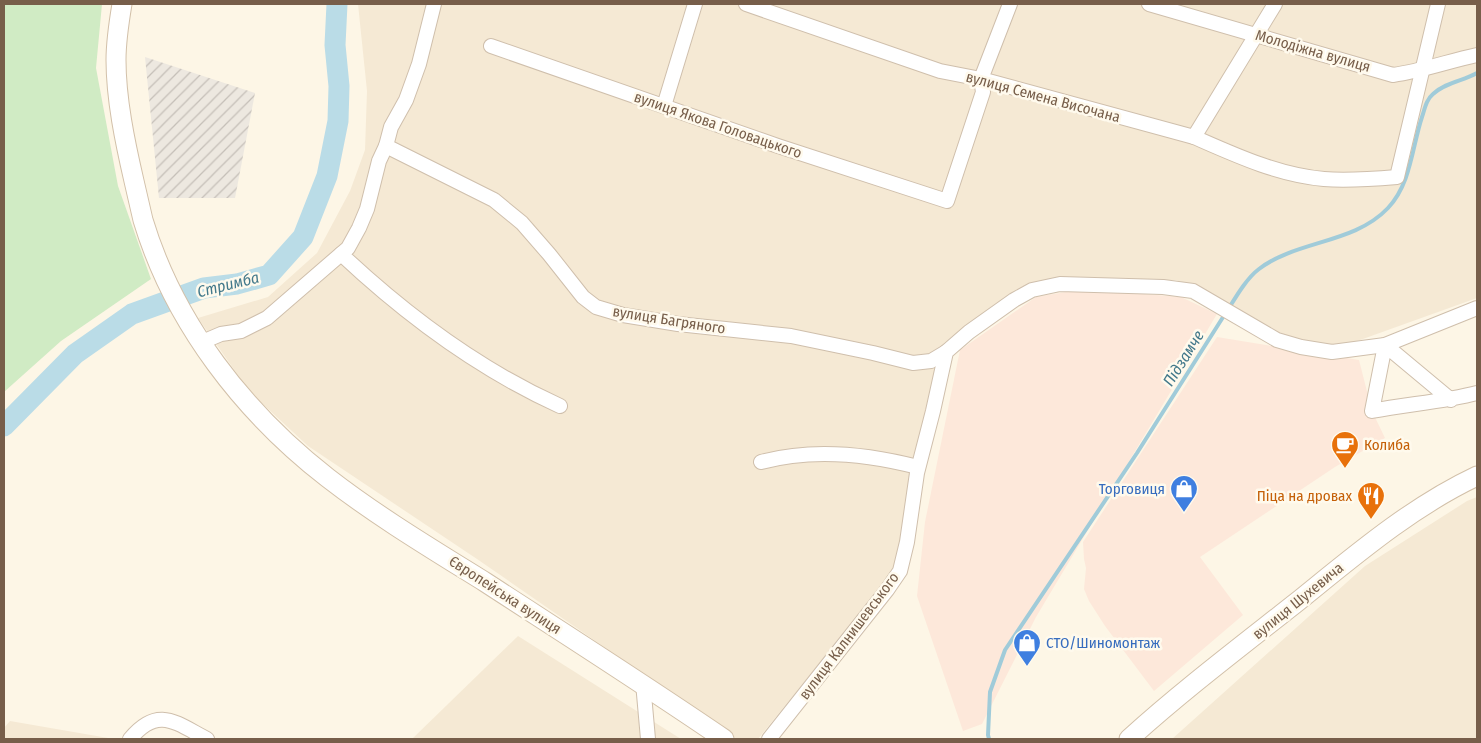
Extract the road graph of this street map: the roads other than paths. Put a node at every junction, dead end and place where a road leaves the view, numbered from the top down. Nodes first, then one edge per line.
1 (122, 4) edge
2 (434, 4) edge
3 (695, 4) edge
4 (746, 4) edge
5 (1010, 4) edge
6 (1149, 4) edge
7 (1275, 4) edge
8 (1438, 4) edge
9 (1256, 35) junction
10 (491, 46) dead end
11 (1477, 55) edge
12 (1422, 69) junction
13 (981, 79) junction
14 (664, 106) junction
15 (1194, 137) junction
16 (386, 146) junction
17 (341, 254) junction
18 (1477, 308) edge
19 (200, 342) junction
20 (1385, 345) junction
21 (946, 352) junction
22 (1477, 393) edge
23 (1451, 400) junction
24 (560, 406) dead end
25 (761, 462) dead end
26 (918, 467) junction
27 (1477, 476) edge
28 (643, 683) junction
29 (130, 739) edge
30 (207, 739) edge
31 (648, 739) edge
32 (724, 739) edge
33 (769, 739) edge
34 (1129, 739) edge

1 - 19 main road, Європейська вулиця
2 - 16 street
3 - 14 street
4 - 13 street, вулиця Семена Височана
5 - 13 street
6 - 9 street, Молодіжна вулиця
7 - 9 street
8 - 12 street
9 - 12 street, Молодіжна вулиця
9 - 15 street
10 - 14 street, вулиця Якова Головацького
11 - 12 street, Молодіжна вулиця
12 - 15 street, вулиця Семена Височана
13 - 14 street, вулиця Якова Головацького
13 - 15 street, вулиця Семена Височана
16 - 17 street
16 - 21 street, вулиця Багряного
17 - 19 street
17 - 24 street
18 - 20 street
19 - 28 main road, Європейська вулиця
20 - 21 street
20 - 23 street
20 - 23 street
21 - 26 street, вулиця Калнишевського
22 - 23 street
25 - 26 street
26 - 33 street, вулиця Калнишевського
27 - 34 main road, вулиця Шухевича
28 - 31 street
28 - 32 main road, Європейська вулиця
29 - 30 street

